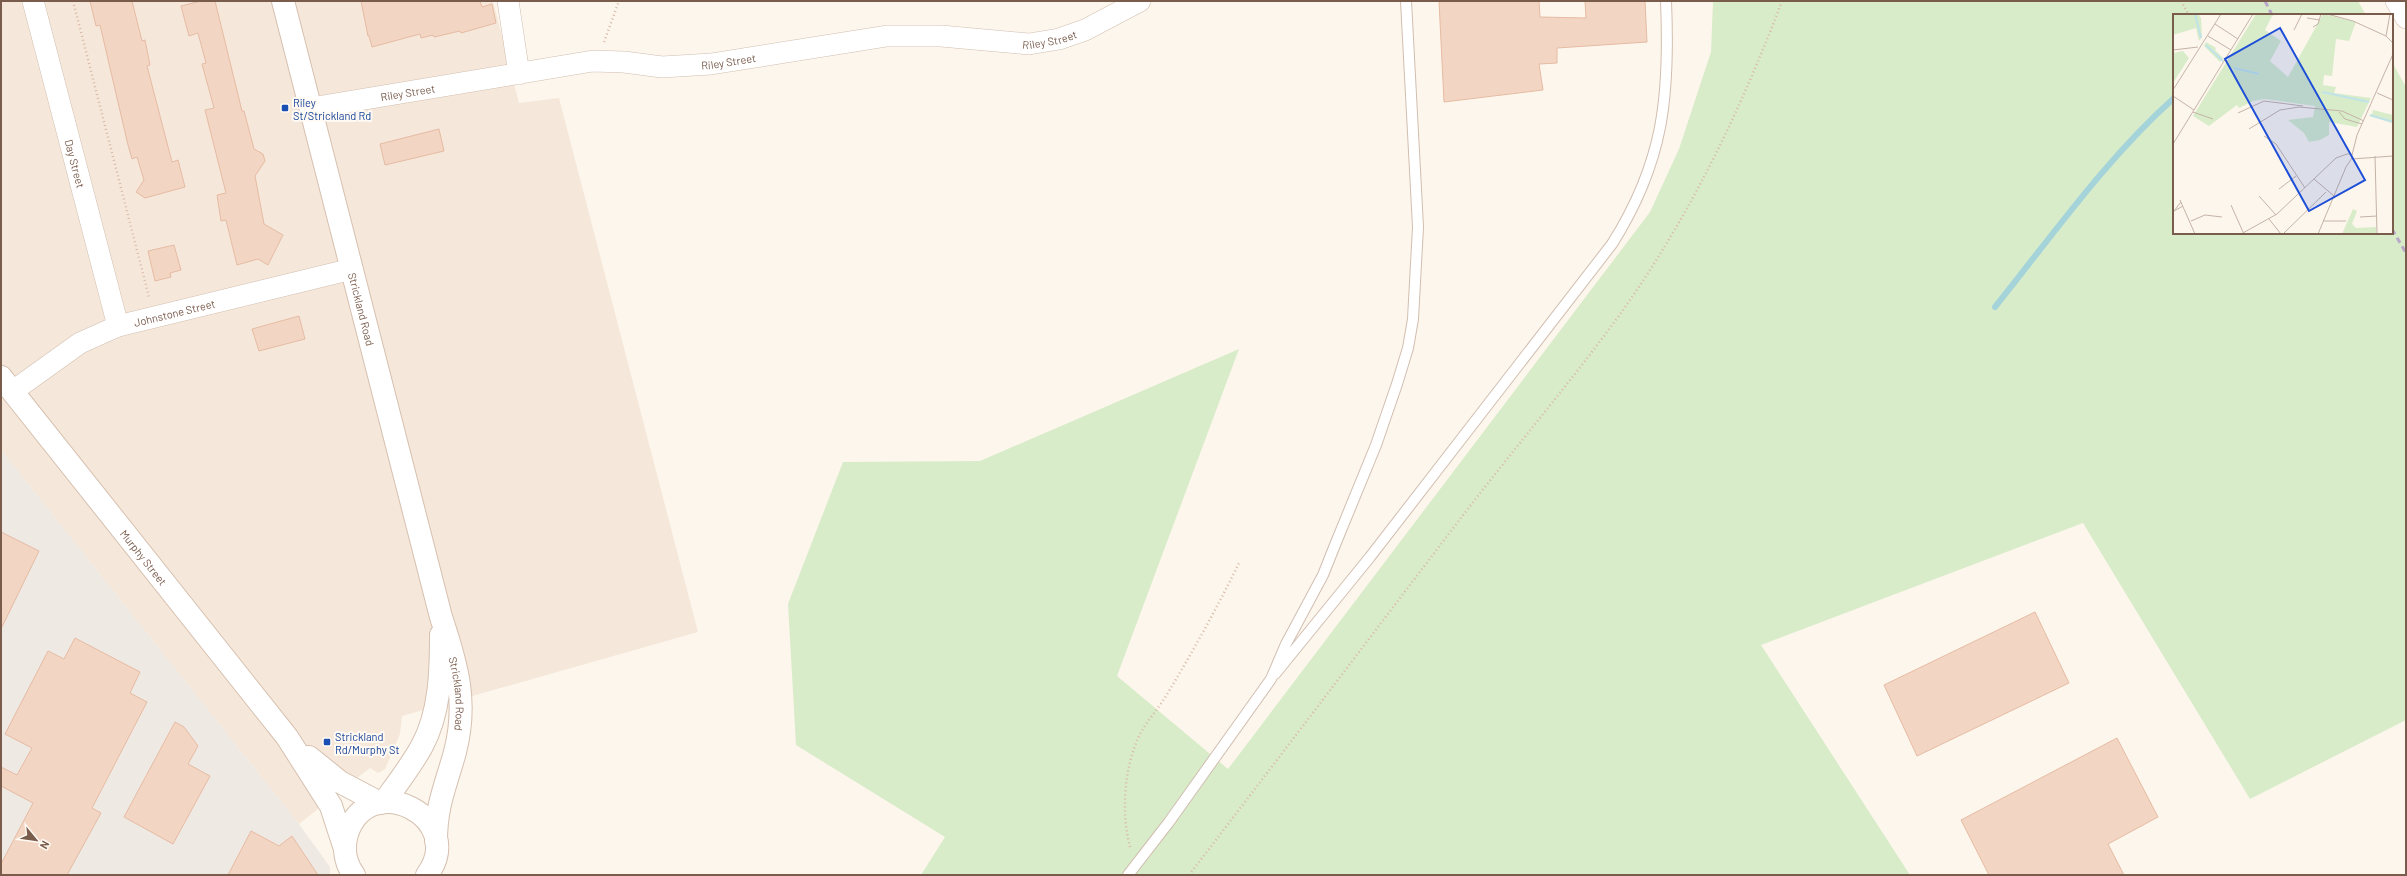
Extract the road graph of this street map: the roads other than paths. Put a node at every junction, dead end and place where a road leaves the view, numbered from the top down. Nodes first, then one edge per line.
1 (33, 1) edge
2 (283, 1) edge
3 (508, 1) edge
4 (1140, 1) edge
5 (1406, 1) edge
6 (1666, 1) edge
7 (2396, 1) edge
8 (2406, 18) edge
9 (519, 74) junction
10 (311, 108) junction
11 (352, 269) junction
12 (118, 326) junction
13 (7, 384) edge
14 (441, 617) junction
15 (1271, 679) junction
16 (287, 737) junction
17 (382, 803) junction
18 (436, 845) junction
19 (348, 865) edge
20 (427, 875) edge
21 (443, 875) edge
22 (1128, 875) edge

1 - 12 street, Day Street
2 - 10 street, Strickland Road
3 - 9 street
4 - 9 street, Riley Street
5 - 15 lane
6 - 15 lane
7 - 8 street
9 - 10 street, Riley Street
10 - 11 street, Strickland Road
11 - 12 street, Johnstone Street
11 - 14 street, Strickland Road
12 - 13 street, Johnstone Street
13 - 16 street, Murphy Street
14 - 17 street, Strickland Road
14 - 18 street, Strickland Road
15 - 22 lane
16 - 17 street, Murphy Street
16 - 19 street, Murphy Street
17 - 18 street
17 - 19 street
18 - 20 street
18 - 21 street

